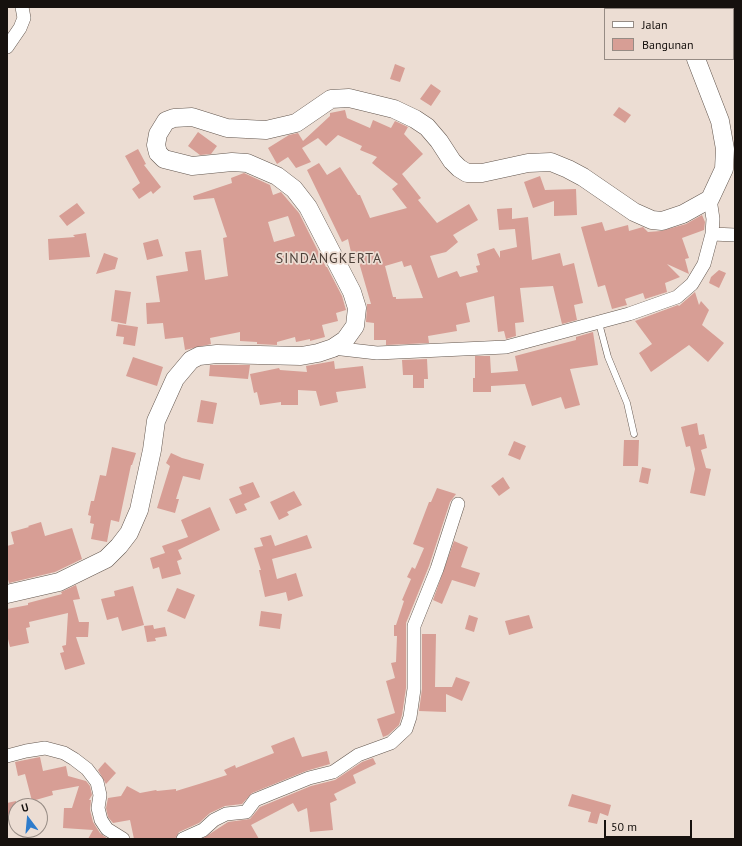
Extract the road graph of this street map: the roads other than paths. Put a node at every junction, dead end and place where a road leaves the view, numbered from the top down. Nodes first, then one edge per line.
1 (22, 7) edge
2 (7, 48) edge
3 (696, 60) edge
4 (710, 199) junction
5 (712, 234) junction
6 (735, 235) edge
7 (599, 323) junction
8 (333, 348) junction
9 (634, 434) dead end
10 (458, 504) dead end
11 (7, 594) edge
12 (7, 756) edge
13 (123, 839) edge
14 (183, 839) edge

1 - 2 street
3 - 4 main road
4 - 5 street
4 - 8 main road
5 - 6 street
5 - 7 street
7 - 8 street
7 - 9 lane
8 - 11 main road
10 - 14 street
12 - 13 street

